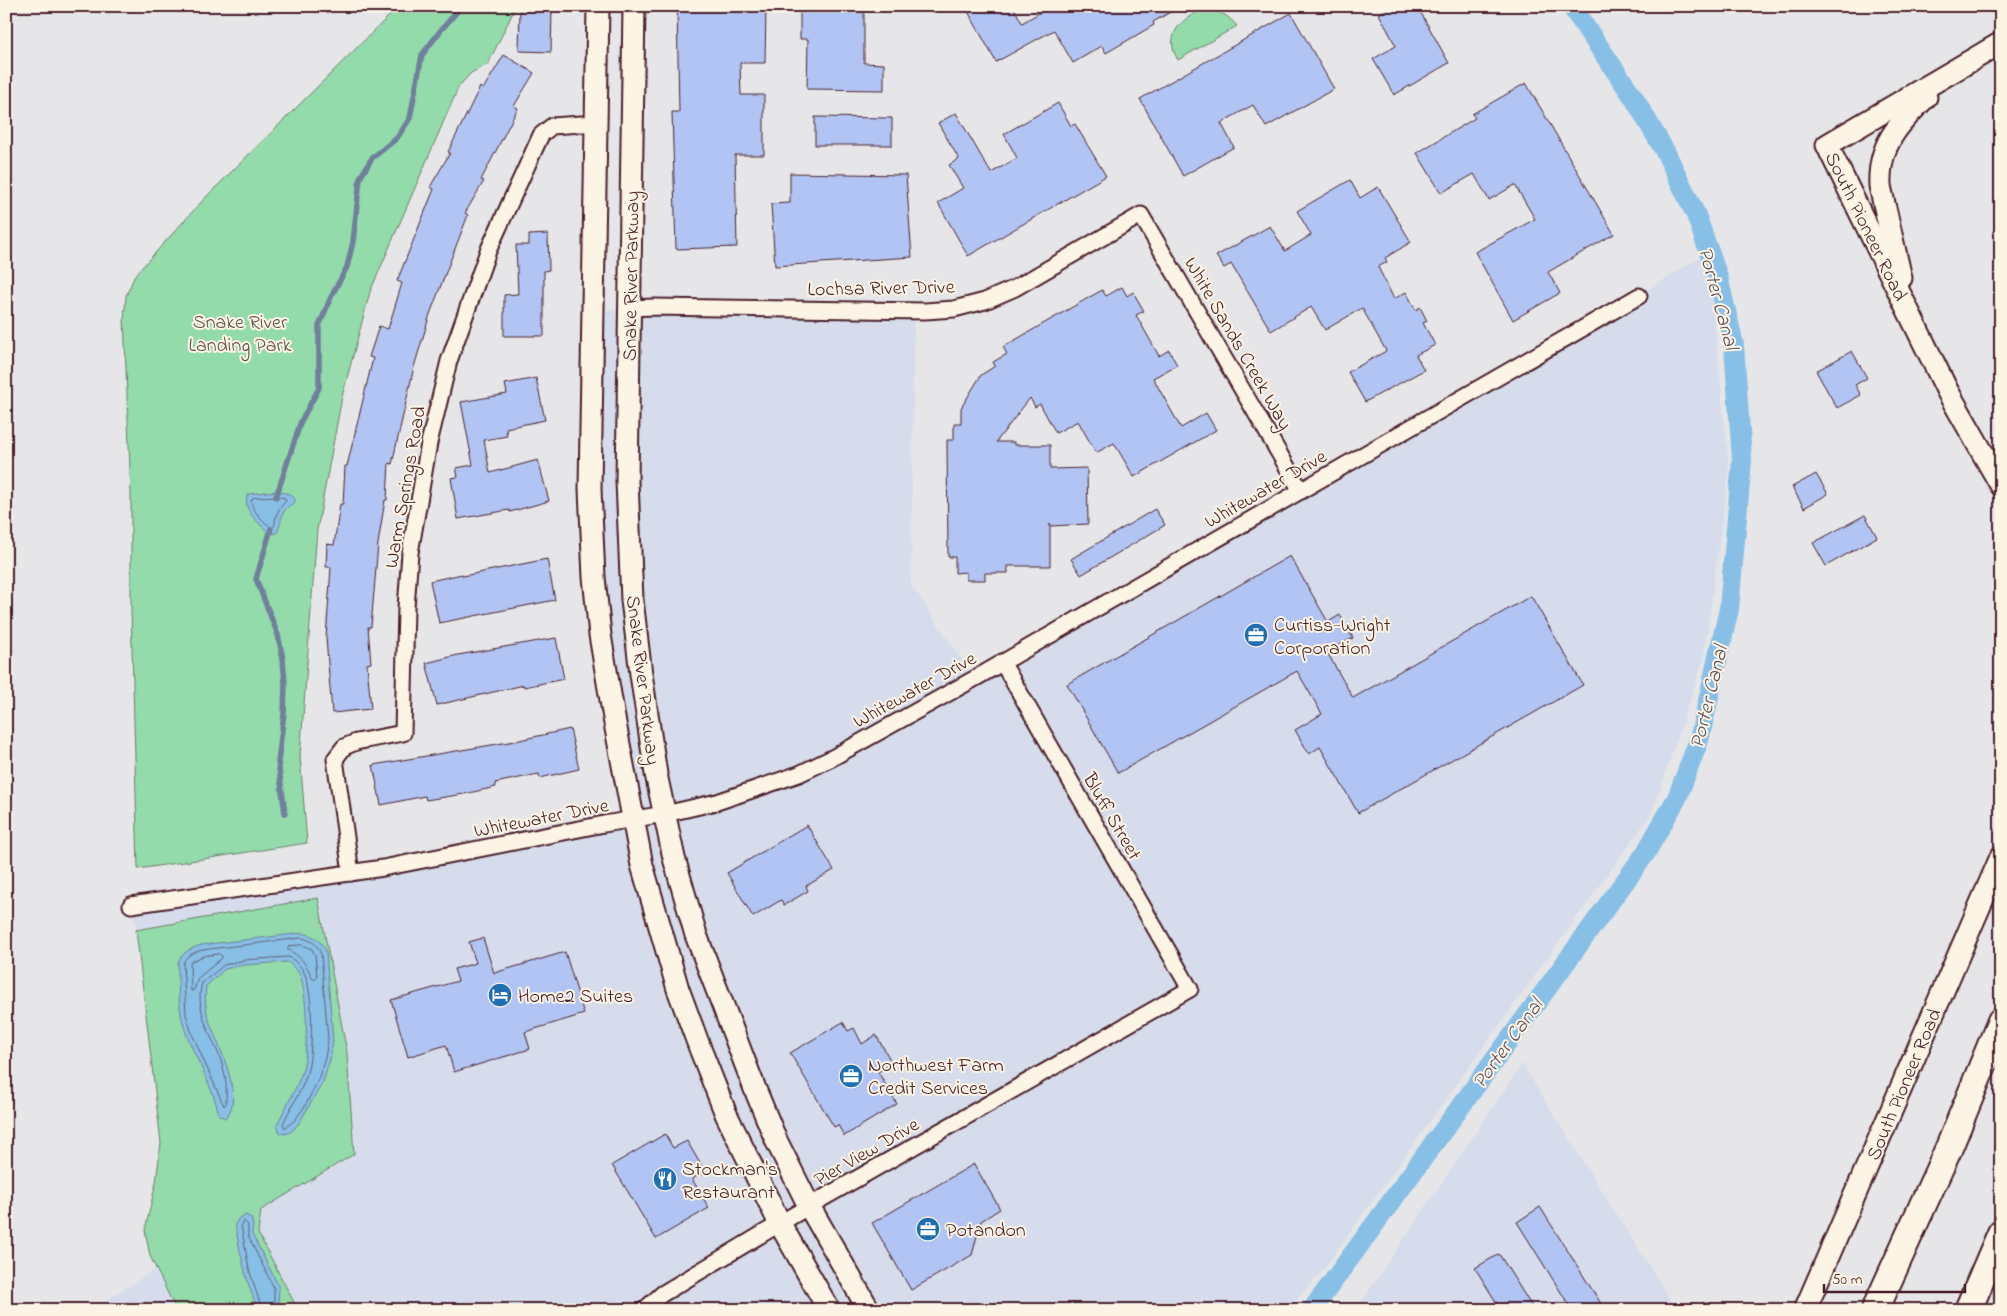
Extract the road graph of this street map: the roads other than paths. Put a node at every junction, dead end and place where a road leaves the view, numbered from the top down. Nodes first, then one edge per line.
1 (598, 6) edge
2 (634, 6) edge
3 (2001, 43) edge
4 (1956, 70) junction
5 (596, 123) junction
6 (1141, 215) joint
7 (1639, 296) dead end
8 (629, 308) junction
9 (1910, 315) junction
10 (2001, 485) edge
11 (1301, 491) junction
12 (1002, 662) junction
13 (664, 814) junction
14 (634, 820) junction
15 (2001, 857) edge
16 (351, 873) junction
17 (131, 904) dead end
18 (1190, 989) joint
19 (2001, 1021) edge
20 (809, 1206) junction
21 (780, 1224) junction
22 (2001, 1233) edge
23 (644, 1310) edge
24 (829, 1310) edge
25 (869, 1310) edge
26 (1805, 1310) edge
27 (1875, 1310) edge
28 (1968, 1310) edge

1 - 5 street, Snake River Parkway
2 - 8 street, Snake River Parkway
3 - 4 street, South Pioneer Road
4 - 9 street
4 - 9 street, South Pioneer Road
5 - 14 street, Snake River Parkway
5 - 16 street, Warm Springs Road
6 - 8 street, Lochsa River Drive
6 - 11 street, White Sands Creek Way
7 - 11 street, Whitewater Drive
8 - 13 street, Snake River Parkway
9 - 10 street, South Pioneer Road
11 - 12 street, Whitewater Drive
12 - 13 street, Whitewater Drive
12 - 18 street, Bluff Street
13 - 14 street, Whitewater Drive
13 - 20 street, Snake River Parkway
14 - 16 street, Whitewater Drive
14 - 21 street, Snake River Parkway
15 - 26 street, South Pioneer Road
16 - 17 street, Whitewater Drive
18 - 20 street, Pier View Drive
19 - 27 highway
20 - 21 street, Pier View Drive
20 - 25 street, Snake River Parkway
21 - 23 street, Pier View Drive
21 - 24 street, Snake River Parkway
22 - 28 highway

